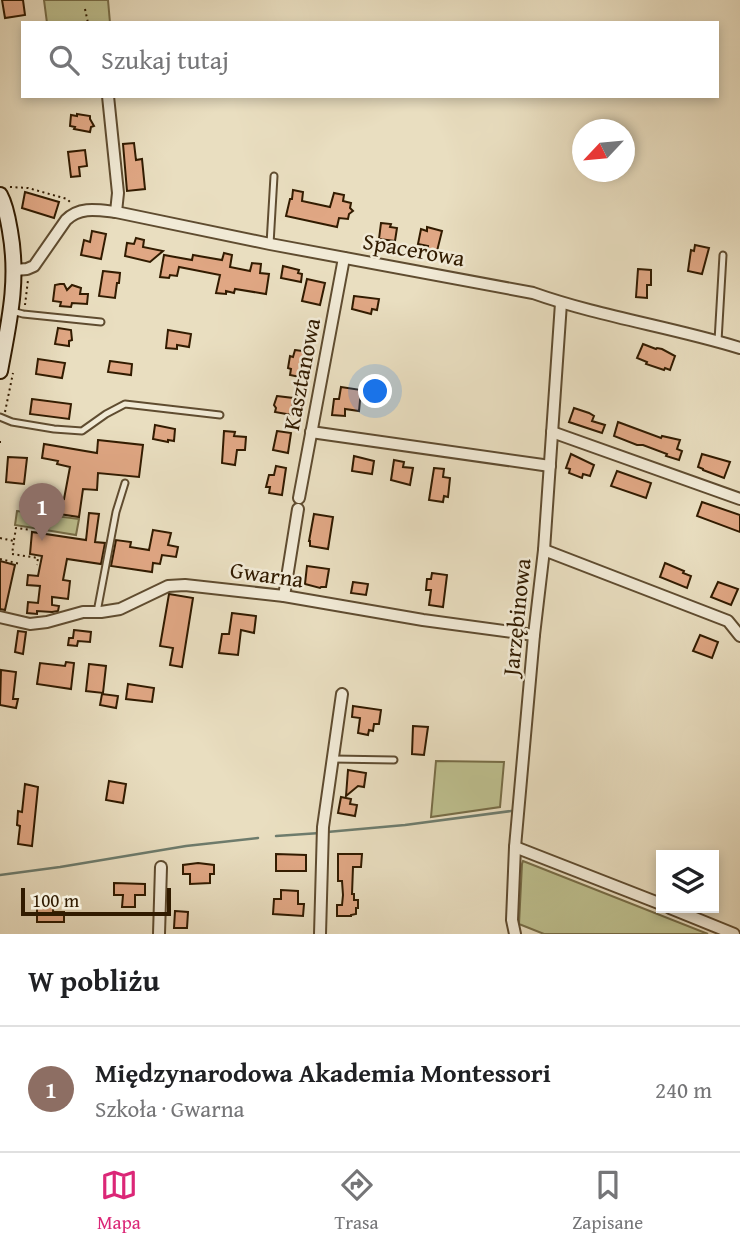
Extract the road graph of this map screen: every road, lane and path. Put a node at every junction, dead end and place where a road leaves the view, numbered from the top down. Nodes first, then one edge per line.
1 (85, 9) dead end
2 (88, 21) edge
3 (108, 98) edge
4 (274, 176) dead end
5 (2, 193) edge
6 (78, 211) junction
7 (116, 212) junction
8 (270, 244) junction
9 (723, 256) dead end
10 (344, 258) junction
11 (15, 270) junction
12 (561, 303) junction
13 (12, 311) junction
14 (101, 322) dead end
15 (718, 341) junction
16 (740, 348) edge
17 (0, 371) edge
18 (220, 415) dead end
19 (0, 417) edge
20 (311, 432) junction
21 (552, 432) junction
22 (550, 466) junction
23 (125, 483) dead end
24 (740, 499) edge
25 (31, 530) dead end
26 (0, 538) edge
27 (14, 541) junction
28 (544, 550) junction
29 (0, 559) edge
30 (20, 564) dead end
31 (37, 565) dead end
32 (284, 596) junction
33 (97, 612) junction
34 (0, 617) edge
35 (534, 635) junction
36 (740, 636) edge
37 (342, 694) dead end
38 (333, 759) junction
39 (394, 760) dead end
40 (515, 847) junction
41 (160, 867) dead end
42 (656, 902) edge
43 (682, 913) edge
44 (159, 934) edge
45 (320, 934) edge
46 (516, 934) edge
47 (734, 934) edge

1 - 2 path
3 - 7 street
4 - 8 lane
5 - 6 path
5 - 11 street
6 - 7 street, Spacerowa
6 - 11 street
7 - 8 street, Spacerowa
8 - 10 street, Spacerowa
9 - 15 lane
10 - 12 street, Spacerowa
10 - 20 street, Kasztanowa
11 - 13 street
12 - 15 street, Spacerowa
12 - 21 street, Jarzębinowa
13 - 14 lane
13 - 17 street
15 - 16 street, Spacerowa
18 - 19 lane
20 - 22 street
20 - 32 street, Kasztanowa
21 - 22 street, Jarzębinowa
21 - 24 street
22 - 28 street, Jarzębinowa
23 - 33 lane
25 - 27 path
26 - 27 path
27 - 31 path
28 - 35 street, Jarzębinowa
28 - 36 street
29 - 30 path
32 - 33 street, Gwarna
32 - 35 street, Gwarna
33 - 34 street, Gwarna
35 - 40 street, Jarzębinowa
37 - 38 street
38 - 39 lane
38 - 45 street
40 - 42 street
40 - 46 street, Jarzębinowa
41 - 44 street
43 - 47 street

